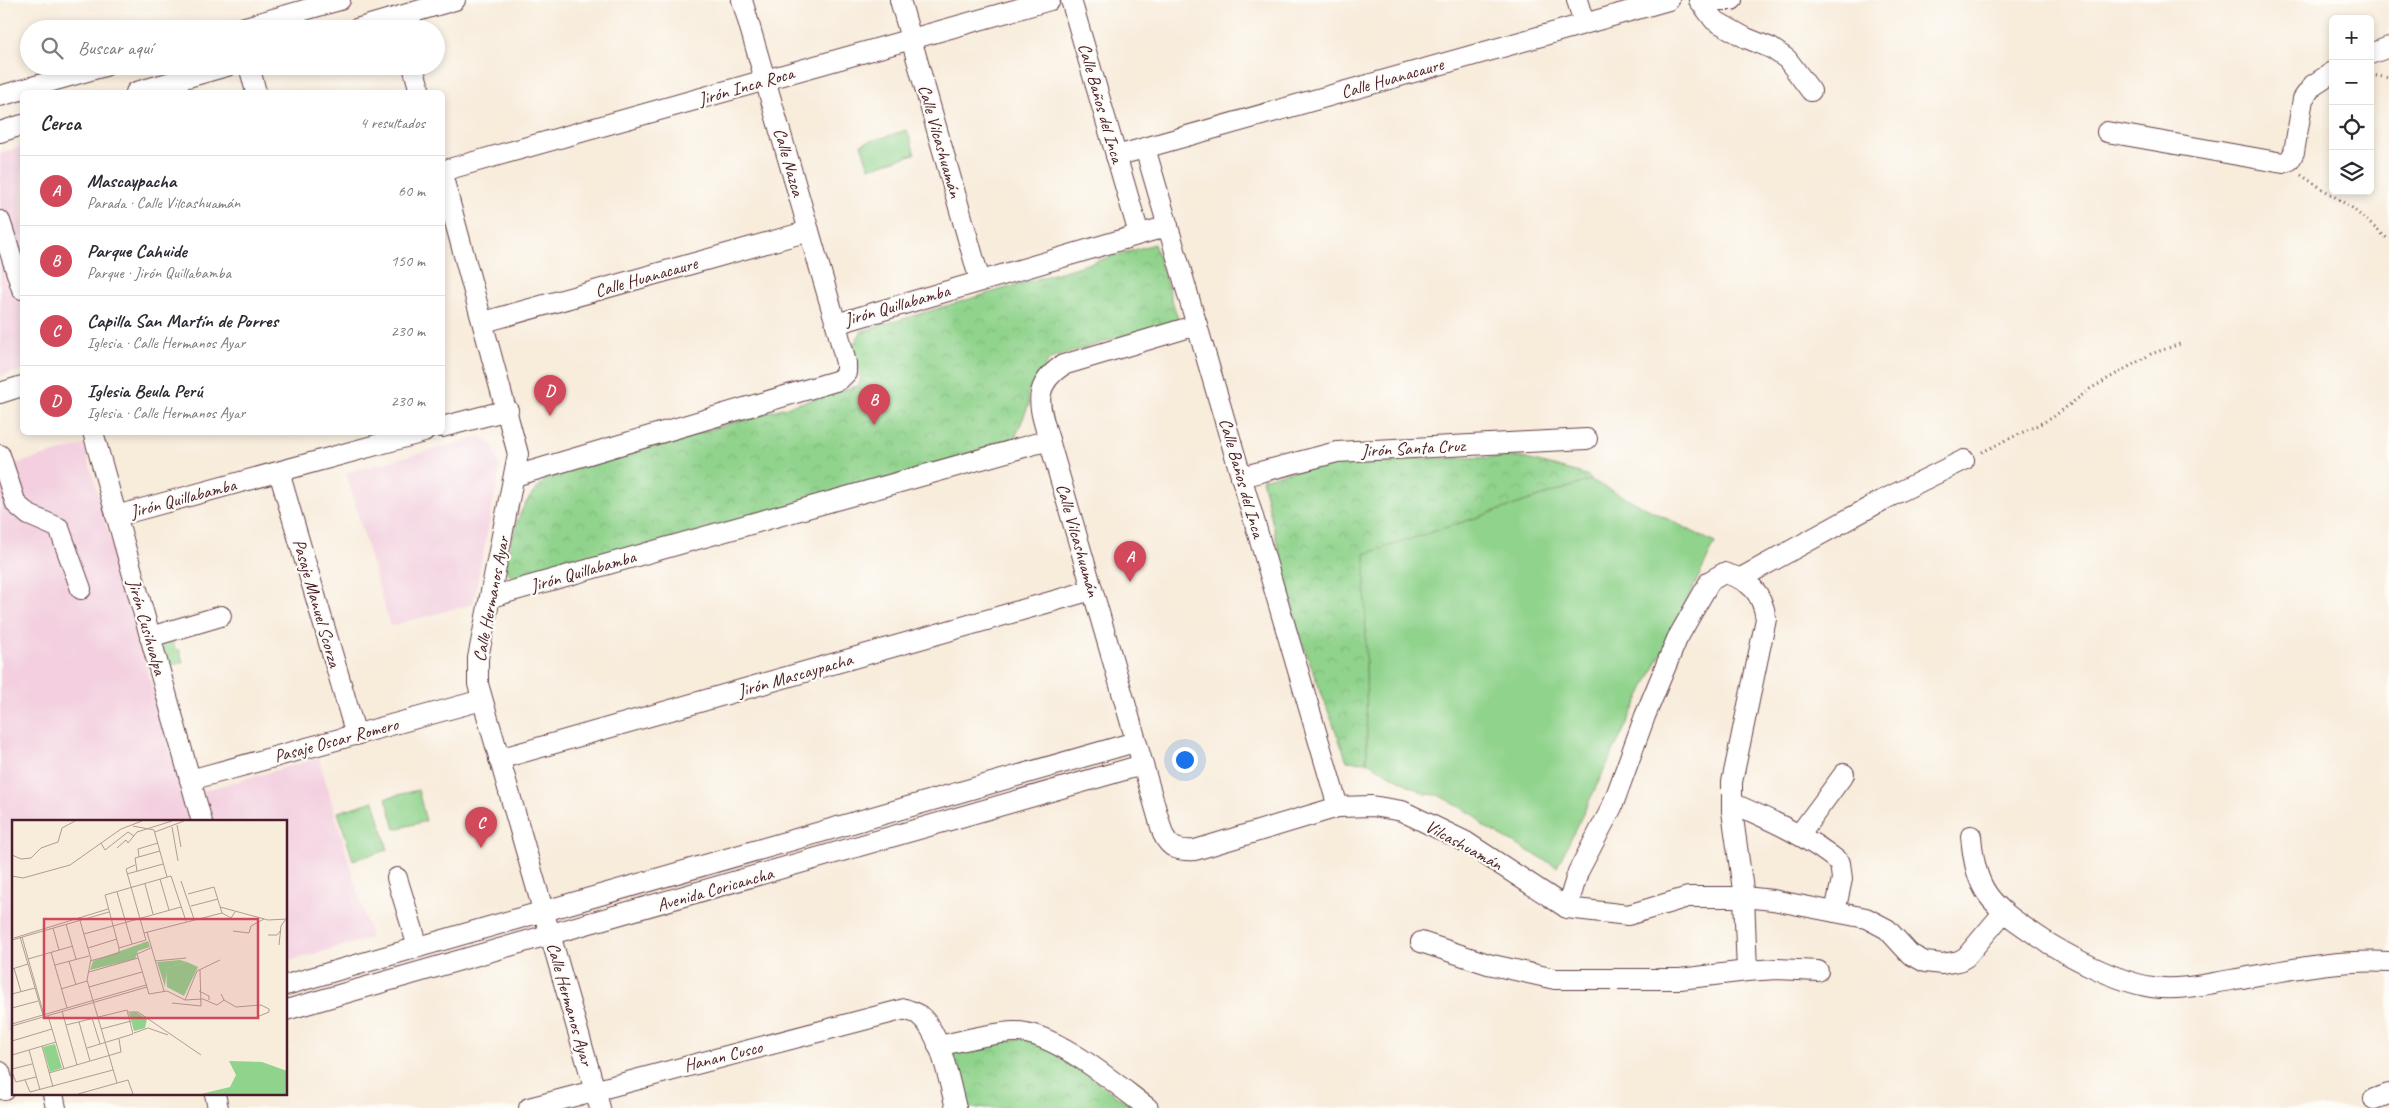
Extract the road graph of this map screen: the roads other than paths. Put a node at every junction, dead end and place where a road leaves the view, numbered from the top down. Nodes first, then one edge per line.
1 (340, 0) edge
2 (455, 0) edge
3 (742, 0) edge
4 (900, 0) edge
5 (1050, 0) edge
6 (1071, 0) edge
7 (1577, 0) edge
8 (1669, 0) edge
9 (1699, 0) edge
10 (1713, 0) edge
11 (1732, 0) edge
12 (398, 15) edge
13 (270, 20) edge
14 (383, 20) edge
15 (1584, 23) junction
16 (911, 39) junction
17 (2389, 47) edge
18 (2374, 53) edge
19 (74, 75) edge
20 (196, 75) edge
21 (251, 75) edge
22 (415, 75) edge
23 (2329, 75) edge
24 (765, 80) junction
25 (20, 90) edge
26 (21, 90) edge
27 (143, 90) edge
28 (255, 90) edge
29 (419, 90) edge
30 (1811, 91) dead end
31 (0, 96) edge
32 (20, 126) edge
33 (0, 132) edge
34 (2107, 132) dead end
35 (1146, 148) junction
36 (1116, 156) junction
37 (445, 172) edge
38 (445, 184) edge
39 (0, 221) edge
40 (1168, 226) junction
41 (809, 231) junction
42 (1140, 234) junction
43 (980, 281) junction
44 (20, 284) edge
45 (484, 322) junction
46 (836, 324) junction
47 (1197, 325) junction
48 (20, 387) edge
49 (0, 393) edge
50 (508, 410) junction
51 (445, 426) edge
52 (94, 435) edge
53 (402, 435) edge
54 (1587, 439) dead end
55 (1049, 440) junction
56 (357, 441) edge
57 (0, 455) edge
58 (1964, 460) road end
59 (279, 472) junction
60 (515, 476) junction
61 (1241, 477) junction
62 (116, 516) junction
63 (1741, 578) junction
64 (81, 589) dead end
65 (1092, 590) junction
66 (491, 597) junction
67 (222, 616) dead end
68 (150, 637) junction
69 (482, 700) junction
70 (356, 735) junction
71 (1135, 742) junction
72 (499, 759) junction
73 (1142, 765) junction
74 (1844, 774) dead end
75 (190, 780) junction
76 (1732, 803) junction
77 (1338, 807) junction
78 (201, 820) edge
79 (1799, 835) junction
80 (1971, 836) dead end
81 (1179, 850) joint
82 (397, 878) dead end
83 (1744, 897) junction
84 (1567, 908) junction
85 (543, 912) junction
86 (1836, 912) junction
87 (2003, 913) junction
88 (550, 936) junction
89 (1421, 942) dead end
90 (418, 947) junction
91 (2389, 962) edge
92 (1747, 971) junction
93 (1818, 971) dead end
94 (288, 984) edge
95 (288, 1009) edge
96 (938, 1046) junction
97 (12, 1063) edge
98 (0, 1067) edge
99 (6, 1082) edge
100 (598, 1099) edge
101 (532, 1108) edge
102 (956, 1108) edge
103 (1148, 1108) edge

1 - 13 street
2 - 12 street
3 - 24 street, Calle Nazca
4 - 16 street, Calle Vilcashuamán
5 - 16 street, Jirón Inca Roca
6 - 36 street, Calle Baños del Inca
7 - 15 street
8 - 15 street, Calle Huanacaure
9 - 30 street
10 - 11 street
12 - 14 street
15 - 35 street, Calle Huanacaure
16 - 24 street, Jirón Inca Roca
16 - 43 street, Calle Vilcashuamán
17 - 18 street
19 - 26 street
20 - 27 street
21 - 28 street
22 - 29 street
23 - 34 street
24 - 37 street, Jirón Inca Roca
24 - 41 street, Calle Nazca
25 - 31 street
32 - 33 street
35 - 36 street, Calle Huanacaure
35 - 40 street, Calle Baños del Inca
36 - 42 street, Calle Baños del Inca
38 - 45 street, Calle Hermanos Ayar
39 - 44 street
40 - 42 street, Jirón Quillabamba
40 - 47 street, Calle Baños del Inca
41 - 45 street, Calle Huanacaure
41 - 46 street, Calle Nazca
42 - 43 street, Jirón Quillabamba
43 - 46 street, Jirón Quillabamba
45 - 50 street, Calle Hermanos Ayar
46 - 60 street, Jirón Quillabamba
47 - 55 street, Calle Vilcashuamán
47 - 61 street, Calle Baños del Inca
48 - 49 street
50 - 51 street
50 - 60 street, Calle Hermanos Ayar
52 - 62 street, Jirón Cusihualpa
53 - 56 street, Jirón Quillabamba
54 - 61 street, Jirón Santa Cruz
55 - 65 street, Calle Vilcashuamán
55 - 66 street, Jirón Quillabamba
56 - 59 street, Jirón Quillabamba
57 - 64 street
58 - 63 street
59 - 62 street, Jirón Quillabamba
59 - 70 street, Pasaje Manuel Scorza
60 - 66 street, Calle Hermanos Ayar
61 - 77 street, Calle Baños del Inca
62 - 68 street, Jirón Cusihualpa
63 - 76 street
63 - 84 street
65 - 71 street, Calle Vilcashuamán
65 - 72 street, Jirón Mascaypacha
66 - 69 street, Calle Hermanos Ayar
67 - 68 street
68 - 75 street, Jirón Cusihualpa
69 - 70 street, Pasaje Oscar Romero
69 - 72 street, Calle Hermanos Ayar
70 - 75 street, Pasaje Oscar Romero
71 - 73 street, Calle Vilcashuamán
71 - 85 street, Avenida Coricancha
72 - 85 street, Calle Hermanos Ayar
73 - 81 street, Calle Vilcashuamán
73 - 88 street, Avenida Coricancha
74 - 79 street
75 - 78 street, Jirón Cusihualpa
76 - 79 street
76 - 83 street
77 - 81 street, Vilcashuamán
77 - 84 street, Vilcashuamán
79 - 86 street
80 - 87 street
82 - 90 street
83 - 84 street, Vilcashuamán
83 - 86 street, Vilcashuamán
83 - 92 street
85 - 88 street, Calle Hermanos Ayar
85 - 90 street, Avenida Coricancha
86 - 87 street, Vilcashuamán
87 - 91 street
88 - 95 street, Avenida Coricancha
88 - 100 street, Calle Hermanos Ayar
89 - 92 street
90 - 94 street, Avenida Coricancha
92 - 93 street
96 - 100 street, Hanan Cusco
96 - 102 street
96 - 103 street
97 - 98 street
98 - 99 street
100 - 101 street, Hanan Cusco

